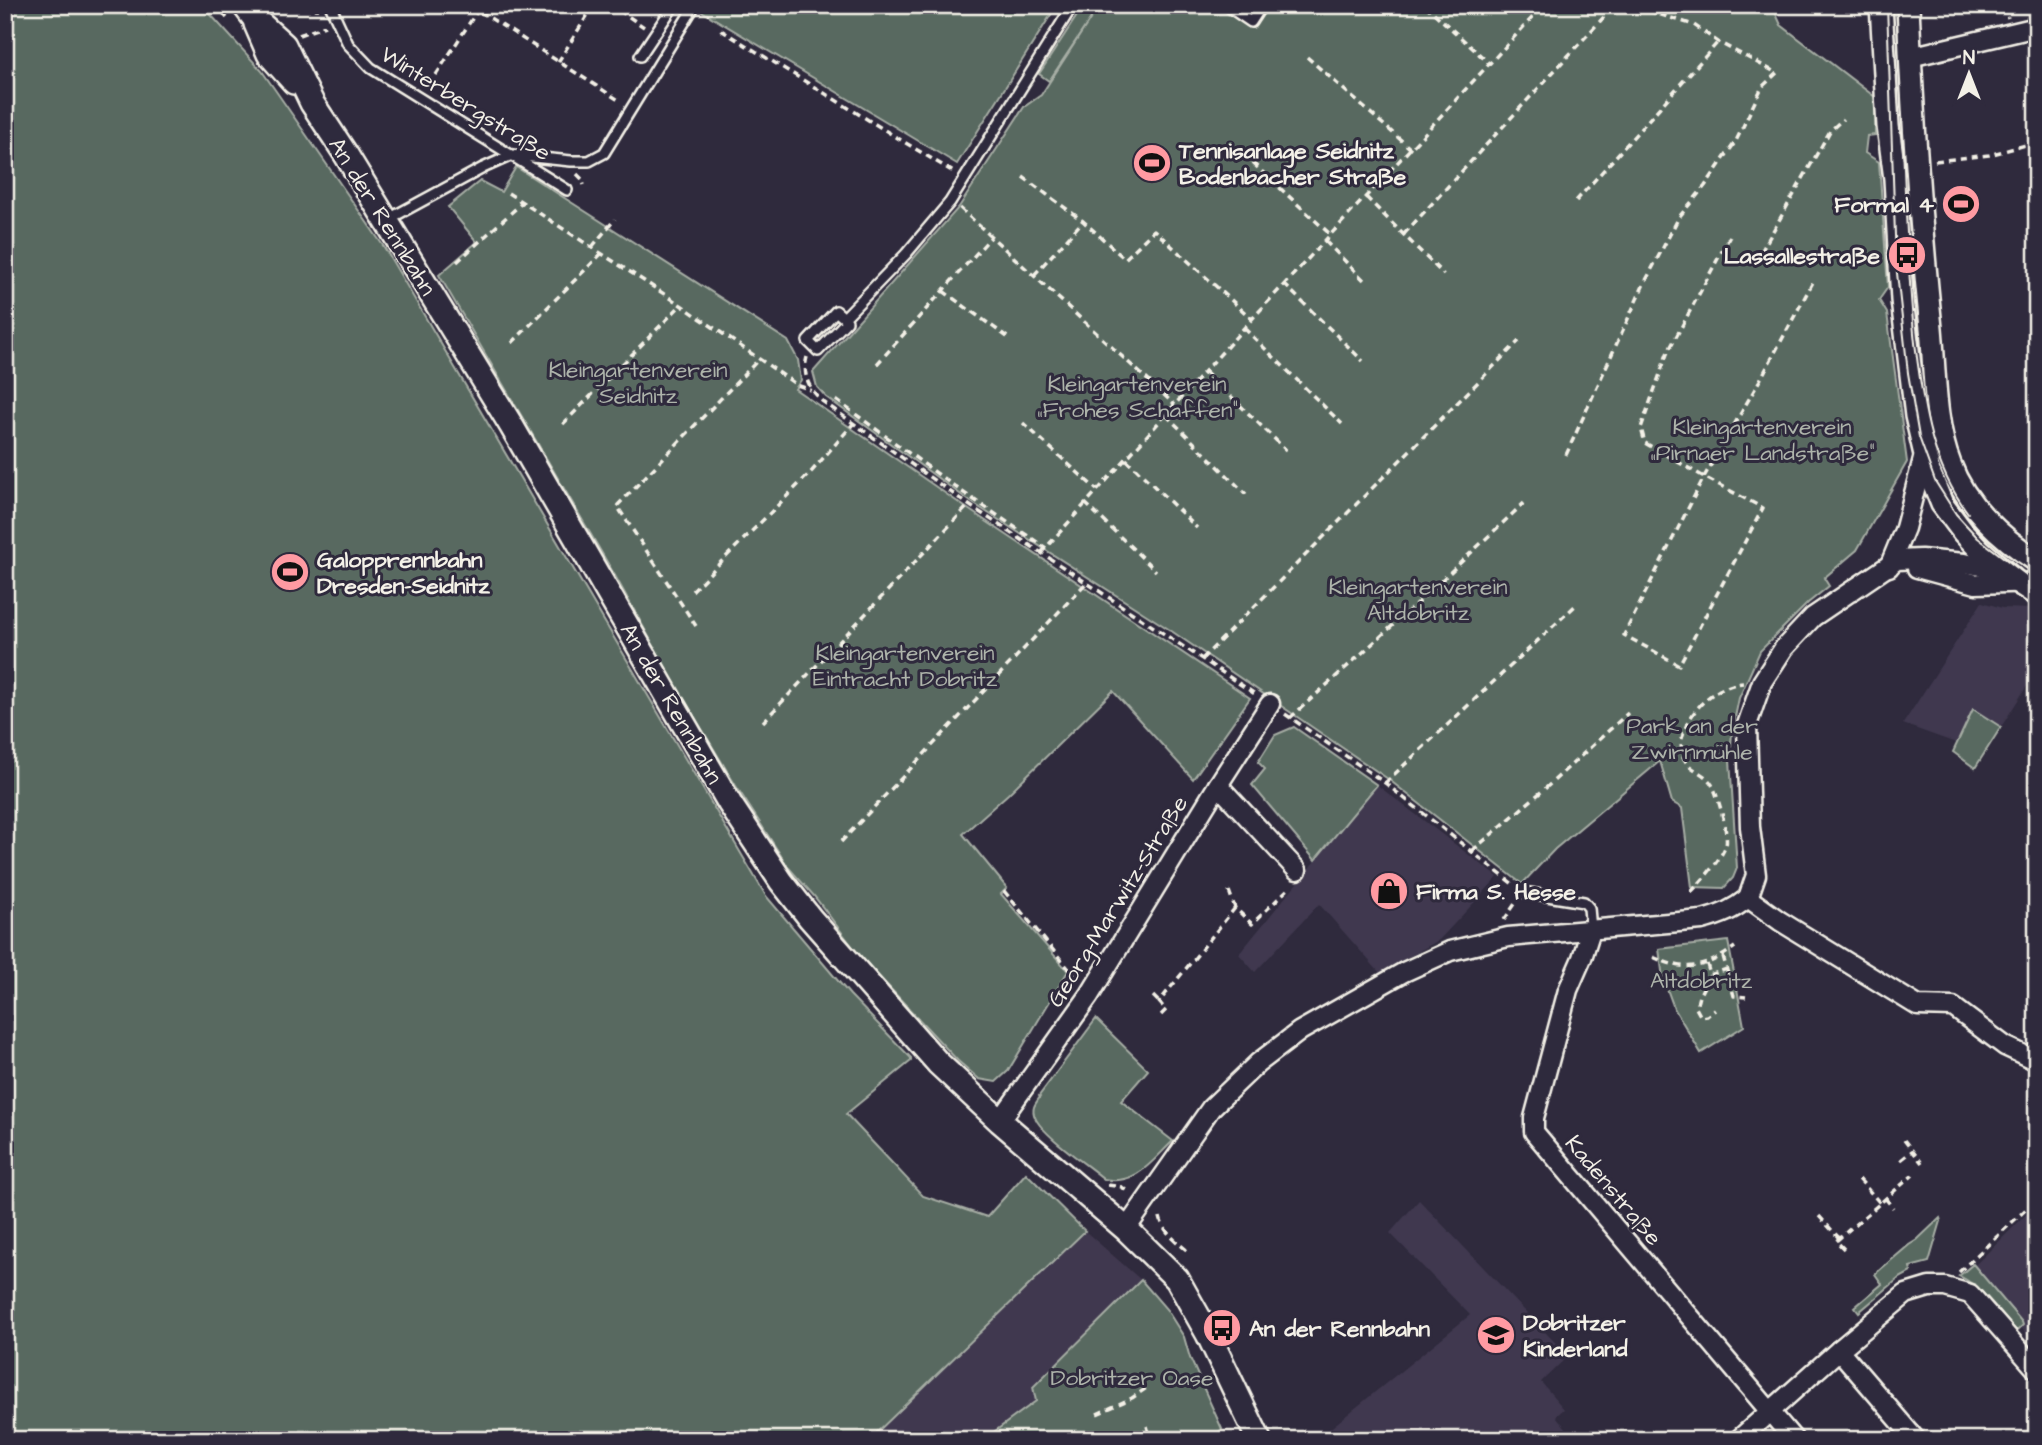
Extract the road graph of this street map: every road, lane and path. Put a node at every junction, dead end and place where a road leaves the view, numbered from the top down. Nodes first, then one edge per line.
1 (330, 5) edge
2 (470, 5) edge
3 (594, 5) edge
4 (612, 5) edge
5 (647, 5) edge
6 (674, 5) edge
7 (695, 5) edge
8 (1073, 5) edge
9 (1226, 5) edge
10 (1262, 5) edge
11 (1425, 5) edge
12 (1544, 5) edge
13 (1615, 5) edge
14 (1629, 5) edge
15 (1881, 5) edge
16 (1908, 5) edge
17 (479, 8) edge
18 (619, 10) junction
19 (249, 11) edge
20 (337, 22) junction
21 (2037, 27) edge
22 (721, 30) dead end
23 (654, 34) junction
24 (1718, 42) junction
25 (284, 45) junction
26 (640, 57) dead end
27 (1307, 57) dead end
28 (1910, 57) junction
29 (558, 62) junction
30 (1490, 64) junction
31 (436, 75) dead end
32 (622, 102) dead end
33 (312, 103) junction
34 (1843, 119) dead end
35 (2037, 142) edge
36 (1411, 149) junction
37 (512, 155) junction
38 (1244, 155) dead end
39 (1916, 162) junction
40 (1023, 177) dead end
41 (964, 178) junction
42 (567, 190) dead end
43 (508, 193) dead end
44 (1366, 197) junction
45 (1576, 201) dead end
46 (523, 202) junction
47 (950, 202) junction
48 (615, 219) dead end
49 (386, 221) junction
50 (1083, 221) junction
51 (1404, 234) junction
52 (1331, 235) junction
53 (1730, 236) dead end
54 (991, 237) junction
55 (1325, 241) junction
56 (592, 247) junction
57 (1761, 252) dead end
58 (602, 253) junction
59 (457, 262) dead end
60 (1034, 275) junction
61 (1444, 275) dead end
62 (1366, 281) dead end
63 (1813, 282) dead end
64 (1284, 284) junction
65 (943, 290) junction
66 (681, 305) junction
67 (844, 318) junction
68 (1252, 319) junction
69 (1244, 328) junction
70 (1010, 338) dead end
71 (1520, 341) dead end
72 (512, 343) dead end
73 (812, 346) junction
74 (760, 359) junction
75 (1363, 361) dead end
76 (877, 364) dead end
77 (1205, 371) junction
78 (811, 391) junction
79 (836, 400) dead end
80 (1175, 405) junction
81 (1166, 415) junction
82 (1023, 423) dead end
83 (563, 424) dead end
84 (853, 424) junction
85 (1342, 424) dead end
86 (1286, 450) dead end
87 (1566, 455) dead end
88 (1924, 455) junction
89 (1126, 459) junction
90 (1704, 477) junction
91 (1097, 490) junction
92 (1247, 494) dead end
93 (1086, 503) junction
94 (1524, 503) dead end
95 (969, 505) junction
96 (1197, 528) dead end
97 (1046, 548) junction
98 (1041, 553) junction
99 (2037, 562) edge
100 (1889, 567) junction
101 (1156, 571) dead end
102 (1087, 582) junction
103 (2027, 582) edge
104 (692, 591) dead end
105 (2037, 595) edge
106 (1577, 604) dead end
107 (696, 626) dead end
108 (1202, 659) junction
109 (1749, 682) dead end
110 (1270, 704) junction
111 (1628, 713) dead end
112 (1290, 718) junction
113 (763, 722) dead end
114 (1385, 783) junction
115 (1218, 785) junction
116 (841, 842) dead end
117 (1472, 851) junction
118 (1297, 870) joint
119 (1004, 891) dead end
120 (1229, 891) dead end
121 (1523, 892) junction
122 (1691, 892) dead end
123 (1748, 898) junction
124 (1235, 908) junction
125 (1591, 930) junction
126 (1505, 937) junction
127 (1735, 947) dead end
128 (1723, 956) junction
129 (1653, 957) dead end
130 (1707, 964) junction
131 (1727, 969) junction
132 (1710, 975) junction
133 (1089, 996) junction
134 (1153, 996) dead end
135 (1746, 997) dead end
136 (1159, 1002) junction
137 (1715, 1010) dead end
138 (1161, 1015) dead end
139 (2037, 1061) edge
140 (1000, 1121) junction
141 (1904, 1140) dead end
142 (1912, 1150) junction
143 (1901, 1160) dead end
144 (1922, 1163) dead end
145 (1913, 1175) dead end
146 (1859, 1179) dead end
147 (1100, 1183) dead end
148 (1885, 1198) junction
149 (2037, 1199) edge
150 (1880, 1203) junction
151 (1143, 1205) junction
152 (1163, 1208) dead end
153 (1893, 1208) dead end
154 (1819, 1216) dead end
155 (1160, 1217) junction
156 (1126, 1229) junction
157 (1839, 1238) junction
158 (1844, 1249) dead end
159 (1189, 1252) dead end
160 (1945, 1287) junction
161 (1839, 1350) junction
162 (2037, 1370) edge
163 (1149, 1387) dead end
164 (1770, 1412) junction
165 (1097, 1414) dead end
166 (1147, 1426) dead end
167 (1151, 1440) edge
168 (1259, 1440) edge
169 (1738, 1440) edge
170 (1794, 1440) edge
171 (1916, 1440) edge

1 - 20 lane, Winterbergstraße
2 - 17 path
3 - 29 path
4 - 18 path
5 - 18 path
6 - 23 lane
7 - 37 lane
8 - 41 lane
9 - 10 lane
11 - 30 path
12 - 30 path
13 - 51 path
14 - 24 path
15 - 88 street
16 - 28 street
17 - 29 path
17 - 31 path
18 - 23 path
19 - 25 main road, An der Rennbahn
19 - 33 main road, An der Rennbahn
20 - 25 path
20 - 37 lane, Winterbergstraße
21 - 28 street
22 - 41 path
23 - 26 lane
24 - 45 path
24 - 87 path
25 - 33 main road, An der Rennbahn
27 - 36 path
28 - 39 street
29 - 32 path
30 - 36 path
33 - 49 main road, An der Rennbahn
34 - 57 path
35 - 39 path
36 - 44 path
37 - 42 lane, Winterbergstraße
37 - 49 lane
38 - 52 path
39 - 99 street
40 - 50 path
41 - 47 lane
43 - 46 path
44 - 51 path
44 - 52 path
46 - 56 path
46 - 59 path
47 - 54 path
47 - 67 lane
48 - 56 path
49 - 140 main road, An der Rennbahn
50 - 60 path
50 - 68 path
51 - 61 path
52 - 55 path
53 - 90 path
54 - 60 path
54 - 65 path
55 - 62 path
55 - 64 path
56 - 58 path
58 - 66 path
58 - 72 path
60 - 80 path
63 - 90 path
64 - 68 path
64 - 75 path
65 - 70 path
65 - 76 path
66 - 74 path
66 - 83 path
67 - 73 lane
67 - 73 lane
68 - 69 path
69 - 77 path
69 - 85 path
71 - 108 path
73 - 78 path
74 - 78 path
74 - 107 path
77 - 80 path
77 - 86 path
78 - 84 path
79 - 97 path
80 - 81 path
81 - 89 path
81 - 92 path
82 - 91 path
84 - 95 path
84 - 104 path
88 - 100 street
88 - 103 street
89 - 91 path
89 - 96 path
90 - 90 path
91 - 93 path
93 - 97 path
93 - 101 path
94 - 112 path
95 - 98 path
95 - 113 path
97 - 98 path
98 - 102 path
100 - 103 street
100 - 123 street
102 - 108 path
102 - 116 path
103 - 105 street
106 - 114 path
108 - 110 path
109 - 122 path
110 - 112 path
110 - 115 street, Georg-Marwitz-Straße
111 - 117 path
112 - 114 path
114 - 117 path
115 - 118 street
115 - 133 street, Georg-Marwitz-Straße
117 - 121 path
118 - 124 path
119 - 133 path
120 - 124 path
121 - 125 lane
121 - 126 path
123 - 125 street
123 - 139 street
124 - 136 path
125 - 126 street
125 - 164 street, Kadenstraße
126 - 151 street
127 - 128 path
128 - 130 path
128 - 131 path
129 - 130 path
130 - 132 path
131 - 132 path
131 - 135 path
132 - 137 path
133 - 140 street, Georg-Marwitz-Straße
134 - 136 path
136 - 138 path
140 - 156 main road, An der Rennbahn
141 - 142 path
142 - 143 path
142 - 144 path
145 - 148 path
146 - 150 path
147 - 151 path
148 - 150 path
148 - 153 path
149 - 160 path
150 - 157 path
151 - 155 path
151 - 156 street
152 - 155 path
154 - 157 path
155 - 159 path
156 - 168 main road, An der Rennbahn
157 - 158 path
160 - 161 street
160 - 162 street
161 - 164 street
161 - 171 street
163 - 165 path
164 - 169 street
164 - 170 street, Kadenstraße
166 - 167 path

